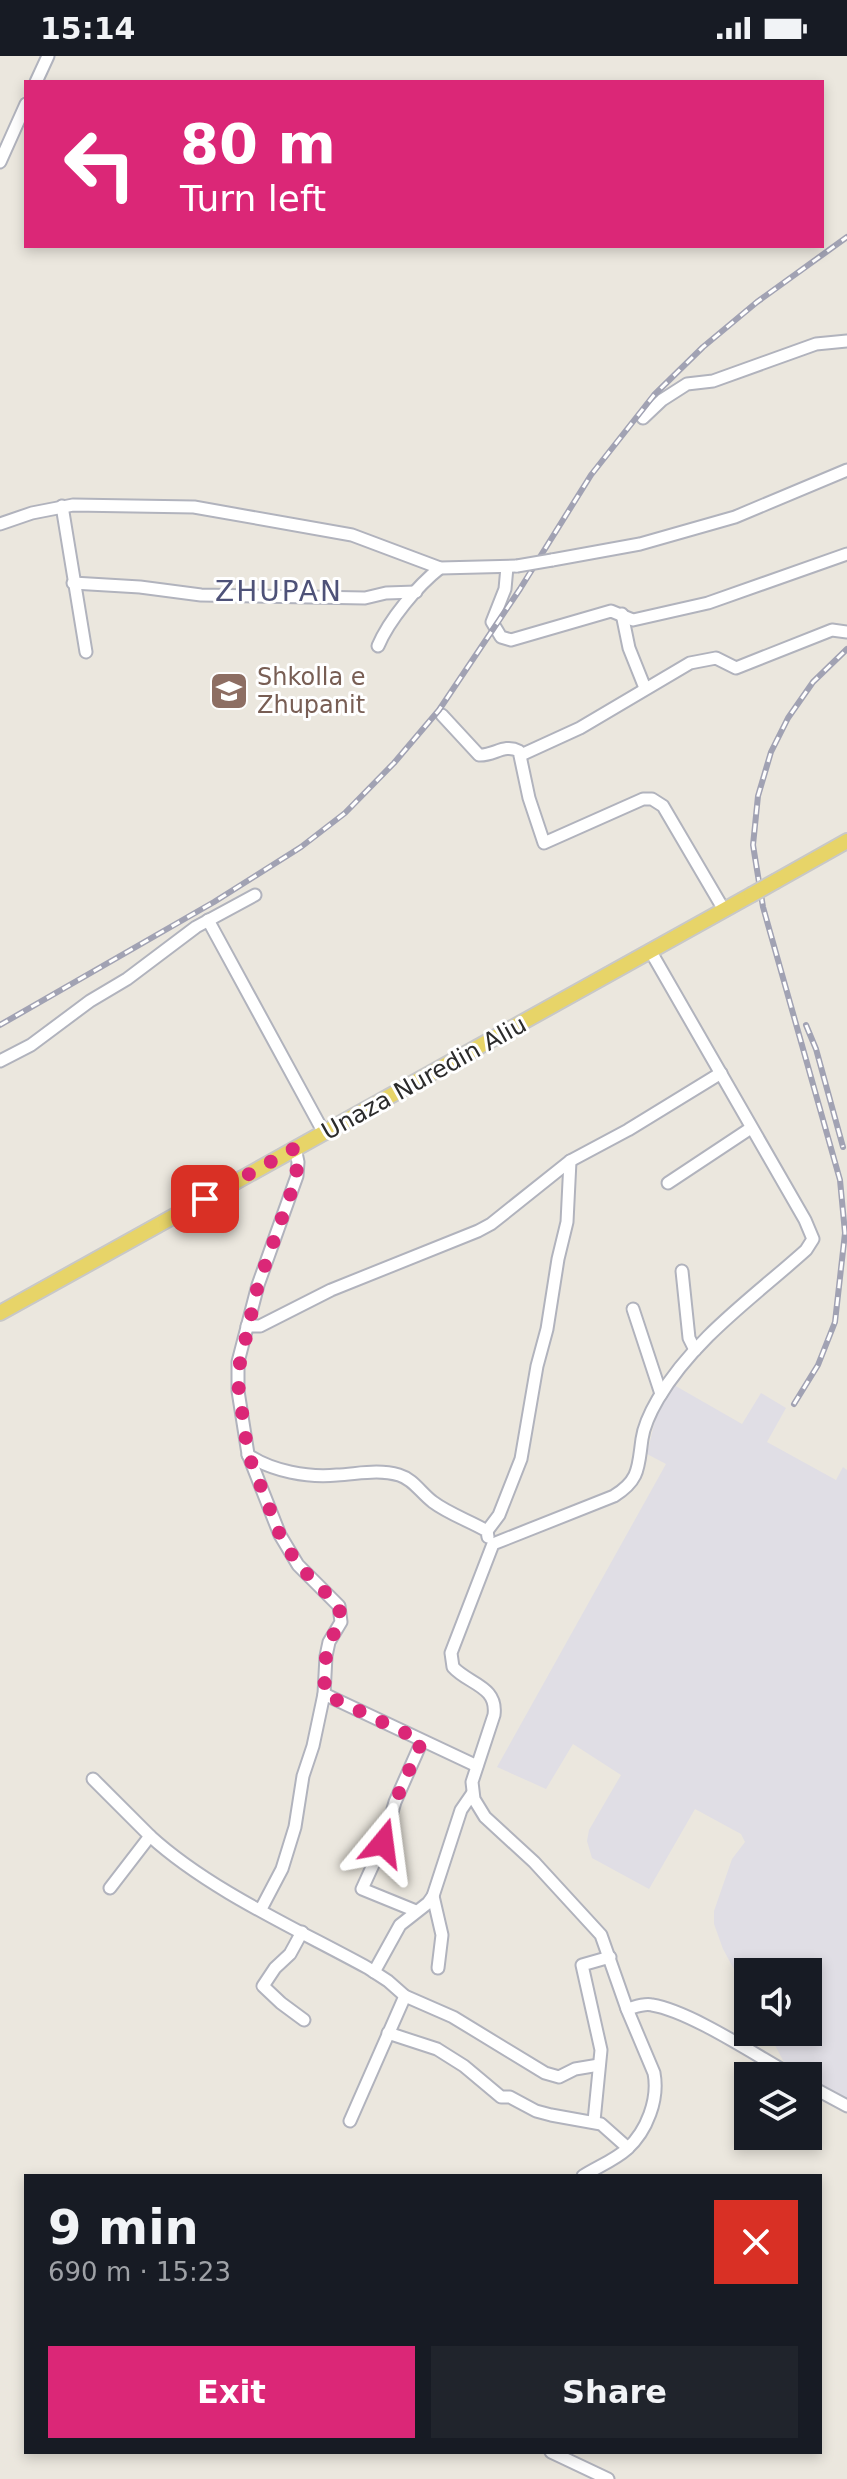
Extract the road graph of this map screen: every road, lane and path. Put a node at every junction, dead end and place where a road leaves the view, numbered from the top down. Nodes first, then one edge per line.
1 (48, 56) edge
2 (37, 80) edge
3 (24, 108) edge
4 (0, 162) edge
5 (847, 341) edge
6 (643, 418) dead end
7 (847, 470) edge
8 (62, 506) junction
9 (0, 524) edge
10 (847, 554) edge
11 (512, 567) junction
12 (440, 568) junction
13 (73, 583) junction
14 (416, 592) junction
15 (626, 619) junction
16 (847, 632) edge
17 (378, 646) dead end
18 (86, 652) dead end
19 (645, 688) junction
20 (442, 715) dead end
21 (521, 755) junction
22 (847, 841) edge
23 (255, 895) dead end
24 (724, 910) junction
25 (208, 920) junction
26 (651, 952) junction
27 (0, 1061) edge
28 (721, 1073) junction
29 (751, 1128) junction
30 (324, 1133) junction
31 (295, 1148) junction
32 (570, 1161) junction
33 (668, 1183) dead end
34 (682, 1271) dead end
35 (633, 1309) dead end
36 (0, 1313) edge
37 (247, 1326) junction
38 (695, 1350) junction
39 (661, 1394) junction
40 (248, 1454) junction
41 (487, 1531) junction
42 (493, 1544) junction
43 (324, 1694) junction
44 (422, 1741) junction
45 (477, 1766) junction
46 (93, 1779) dead end
47 (472, 1794) junction
48 (150, 1836) junction
49 (110, 1888) dead end
50 (433, 1896) junction
51 (261, 1909) junction
52 (416, 1911) junction
53 (302, 1932) junction
54 (610, 1957) junction
55 (438, 1968) dead end
56 (374, 1972) junction
57 (405, 1996) junction
58 (627, 2009) junction
59 (304, 2020) dead end
60 (388, 2033) junction
61 (768, 2062) edge
62 (599, 2065) junction
63 (822, 2093) edge
64 (847, 2106) edge
65 (350, 2121) dead end
66 (594, 2121) junction
67 (628, 2148) junction
68 (586, 2174) edge
69 (555, 2454) edge
70 (608, 2479) edge

1 - 2 street
3 - 4 street
5 - 6 street
7 - 11 street, bridge
8 - 9 street
8 - 12 street
8 - 13 street
10 - 15 street
11 - 12 street
11 - 15 street
12 - 14 street
13 - 14 street
13 - 18 street
14 - 17 street
15 - 19 street
16 - 19 street
19 - 21 street
20 - 21 street
21 - 24 street
22 - 24 main road, Unaza Nuredin Aliu, bridge
23 - 25 street
24 - 26 main road, Unaza Nuredin Aliu
25 - 27 street
25 - 30 street
26 - 28 street
26 - 30 main road, Unaza Nuredin Aliu
28 - 29 street
28 - 32 street
29 - 33 street
29 - 38 street
30 - 31 main road, Unaza Nuredin Aliu
31 - 36 main road, Unaza Nuredin Aliu
31 - 37 street
32 - 37 street
32 - 41 street
34 - 38 street
35 - 39 street
37 - 40 street
38 - 39 street
39 - 42 street
40 - 41 street
40 - 43 street
41 - 42 street
42 - 45 street
43 - 44 street
43 - 51 street
44 - 45 street
44 - 52 street
45 - 47 street
46 - 48 street
47 - 50 street
47 - 54 street
48 - 49 street
48 - 51 street
50 - 52 street
50 - 55 street
51 - 53 street
52 - 56 street
53 - 56 street
53 - 59 street
54 - 58 street
54 - 62 street
56 - 57 street
57 - 60 street
57 - 62 street
58 - 61 street
58 - 67 street
60 - 65 street
60 - 66 street
62 - 66 street
63 - 64 street
66 - 67 street
67 - 68 street
69 - 70 street

